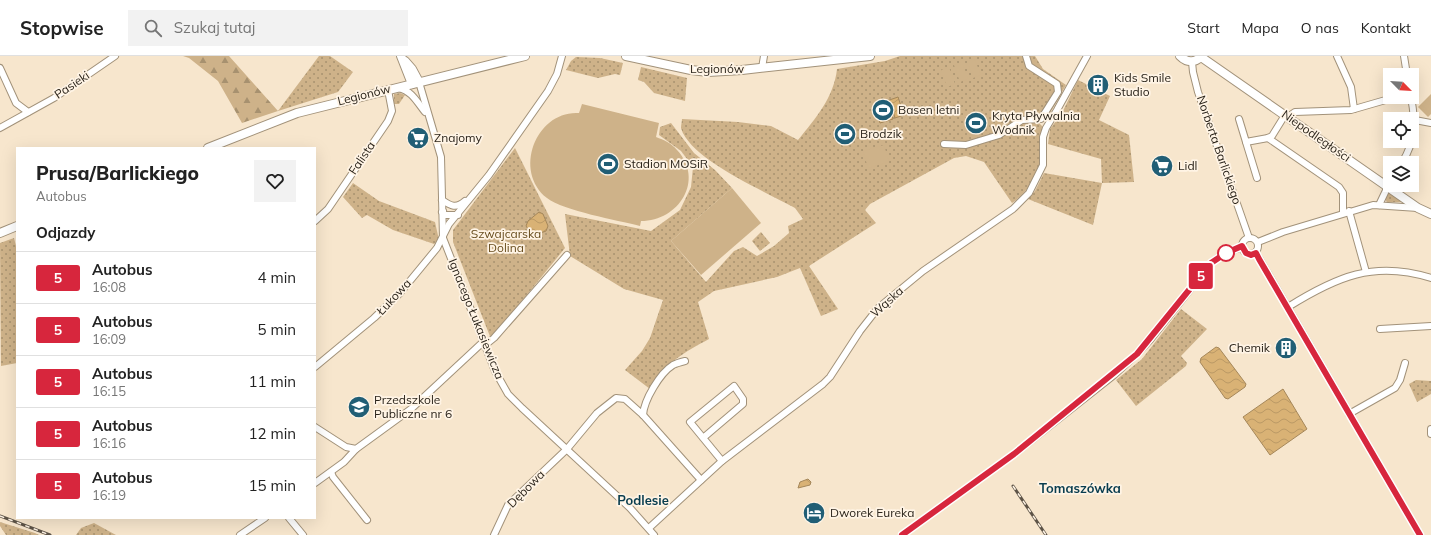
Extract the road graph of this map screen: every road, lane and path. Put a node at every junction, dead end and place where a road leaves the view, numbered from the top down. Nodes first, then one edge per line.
1 (115, 56) edge
2 (525, 56) edge
3 (562, 56) edge
4 (626, 56) edge
5 (764, 56) edge
6 (870, 56) edge
7 (1026, 56) edge
8 (1087, 56) edge
9 (1180, 56) edge
10 (1202, 56) edge
11 (1337, 56) edge
12 (1404, 56) edge
13 (402, 57) edge
14 (1192, 62) junction
15 (0, 68) edge
16 (762, 68) junction
17 (1406, 68) edge
18 (415, 83) junction
19 (392, 89) junction
20 (412, 94) junction
21 (1383, 101) edge
22 (1354, 109) junction
23 (28, 112) junction
24 (427, 115) junction
25 (1286, 116) junction
26 (1042, 119) junction
27 (1238, 119) dead end
28 (1419, 121) edge
29 (1431, 123) edge
30 (1047, 126) junction
31 (0, 128) edge
32 (1268, 138) junction
33 (1246, 142) junction
34 (944, 144) dead end
35 (211, 147) edge
36 (1257, 178) dead end
37 (1383, 180) edge
38 (476, 192) junction
39 (1385, 192) edge
40 (1399, 192) edge
41 (442, 200) junction
42 (451, 206) junction
43 (1379, 206) junction
44 (1418, 208) junction
45 (442, 212) junction
46 (1346, 212) junction
47 (1431, 214) edge
48 (458, 215) junction
49 (316, 221) edge
50 (16, 226) edge
51 (0, 233) edge
52 (443, 238) junction
53 (1249, 238) junction
54 (1258, 242) junction
55 (1242, 246) junction
56 (1256, 253) junction
57 (567, 255) dead end
58 (1366, 272) junction
59 (1431, 278) edge
60 (1288, 307) junction
61 (1431, 326) edge
62 (1380, 329) dead end
63 (484, 344) junction
64 (685, 361) dead end
65 (1405, 363) dead end
66 (316, 366) edge
67 (1348, 414) junction
68 (643, 415) junction
69 (316, 428) edge
70 (703, 438) junction
71 (356, 449) junction
72 (567, 449) junction
73 (722, 461) junction
74 (331, 472) junction
75 (701, 480) junction
76 (316, 482) edge
77 (264, 519) edge
78 (290, 519) edge
79 (367, 520) dead end
80 (649, 528) junction
81 (240, 535) edge
82 (303, 535) edge
83 (494, 535) edge
84 (654, 535) edge
85 (902, 535) edge
86 (1420, 535) edge

1 - 23 street, Pasieki
2 - 18 street, Legionów
3 - 38 street, Łukowa
4 - 16 street, Legionów
5 - 16 street, Legionów
6 - 16 street, Legionów
7 - 26 street
8 - 30 street, Wąska
9 - 14 street
10 - 14 street
10 - 25 street, Niepodległości
11 - 22 street
12 - 17 street
13 - 18 street
14 - 53 street, Norberta Barlickiego
15 - 23 street
18 - 19 street, Legionów
18 - 20 street
18 - 24 street, Ignacego Łukasiewicza
19 - 20 street
19 - 35 street, Legionów
19 - 49 street, Falista
20 - 24 street, Ignacego Łukasiewicza
21 - 22 street
22 - 25 street
23 - 31 street, Pasieki
24 - 41 street, Ignacego Łukasiewicza
25 - 32 street
25 - 37 street, Niepodległości
26 - 30 street
26 - 34 street
27 - 33 street
28 - 29 street
30 - 73 street, Wąska
32 - 33 street
32 - 46 street
33 - 36 street
38 - 42 street, Łukowa
38 - 48 street, Łukowa
39 - 43 street
40 - 44 street, Niepodległości
41 - 42 street
41 - 45 street, Ignacego Łukasiewicza
42 - 45 street, Łukowa
43 - 44 street
43 - 46 street
44 - 47 street, Niepodległości
45 - 48 street
45 - 52 street, Ignacego Łukasiewicza
46 - 54 street
46 - 58 street
48 - 52 street, Łukowa
50 - 51 street
52 - 63 street, Ignacego Łukasiewicza
52 - 66 street, Łukowa
53 - 54 street
53 - 55 street
54 - 56 street
55 - 56 street
55 - 85 street
56 - 60 street
57 - 63 street
58 - 59 street
58 - 60 street
60 - 67 street
61 - 62 street
63 - 71 street
63 - 72 street, Ignacego Łukasiewicza
64 - 68 street
65 - 67 street
67 - 86 street
68 - 72 street, Dębowa
68 - 75 street
69 - 71 street
70 - 70 street
70 - 73 street
71 - 74 street
72 - 80 street, Ignacego Łukasiewicza
72 - 83 street, Dębowa
73 - 75 street, Wąska
74 - 76 street
74 - 79 street
75 - 80 street, Wąska
77 - 81 street
78 - 82 street
80 - 84 street, Ignacego Łukasiewicza

